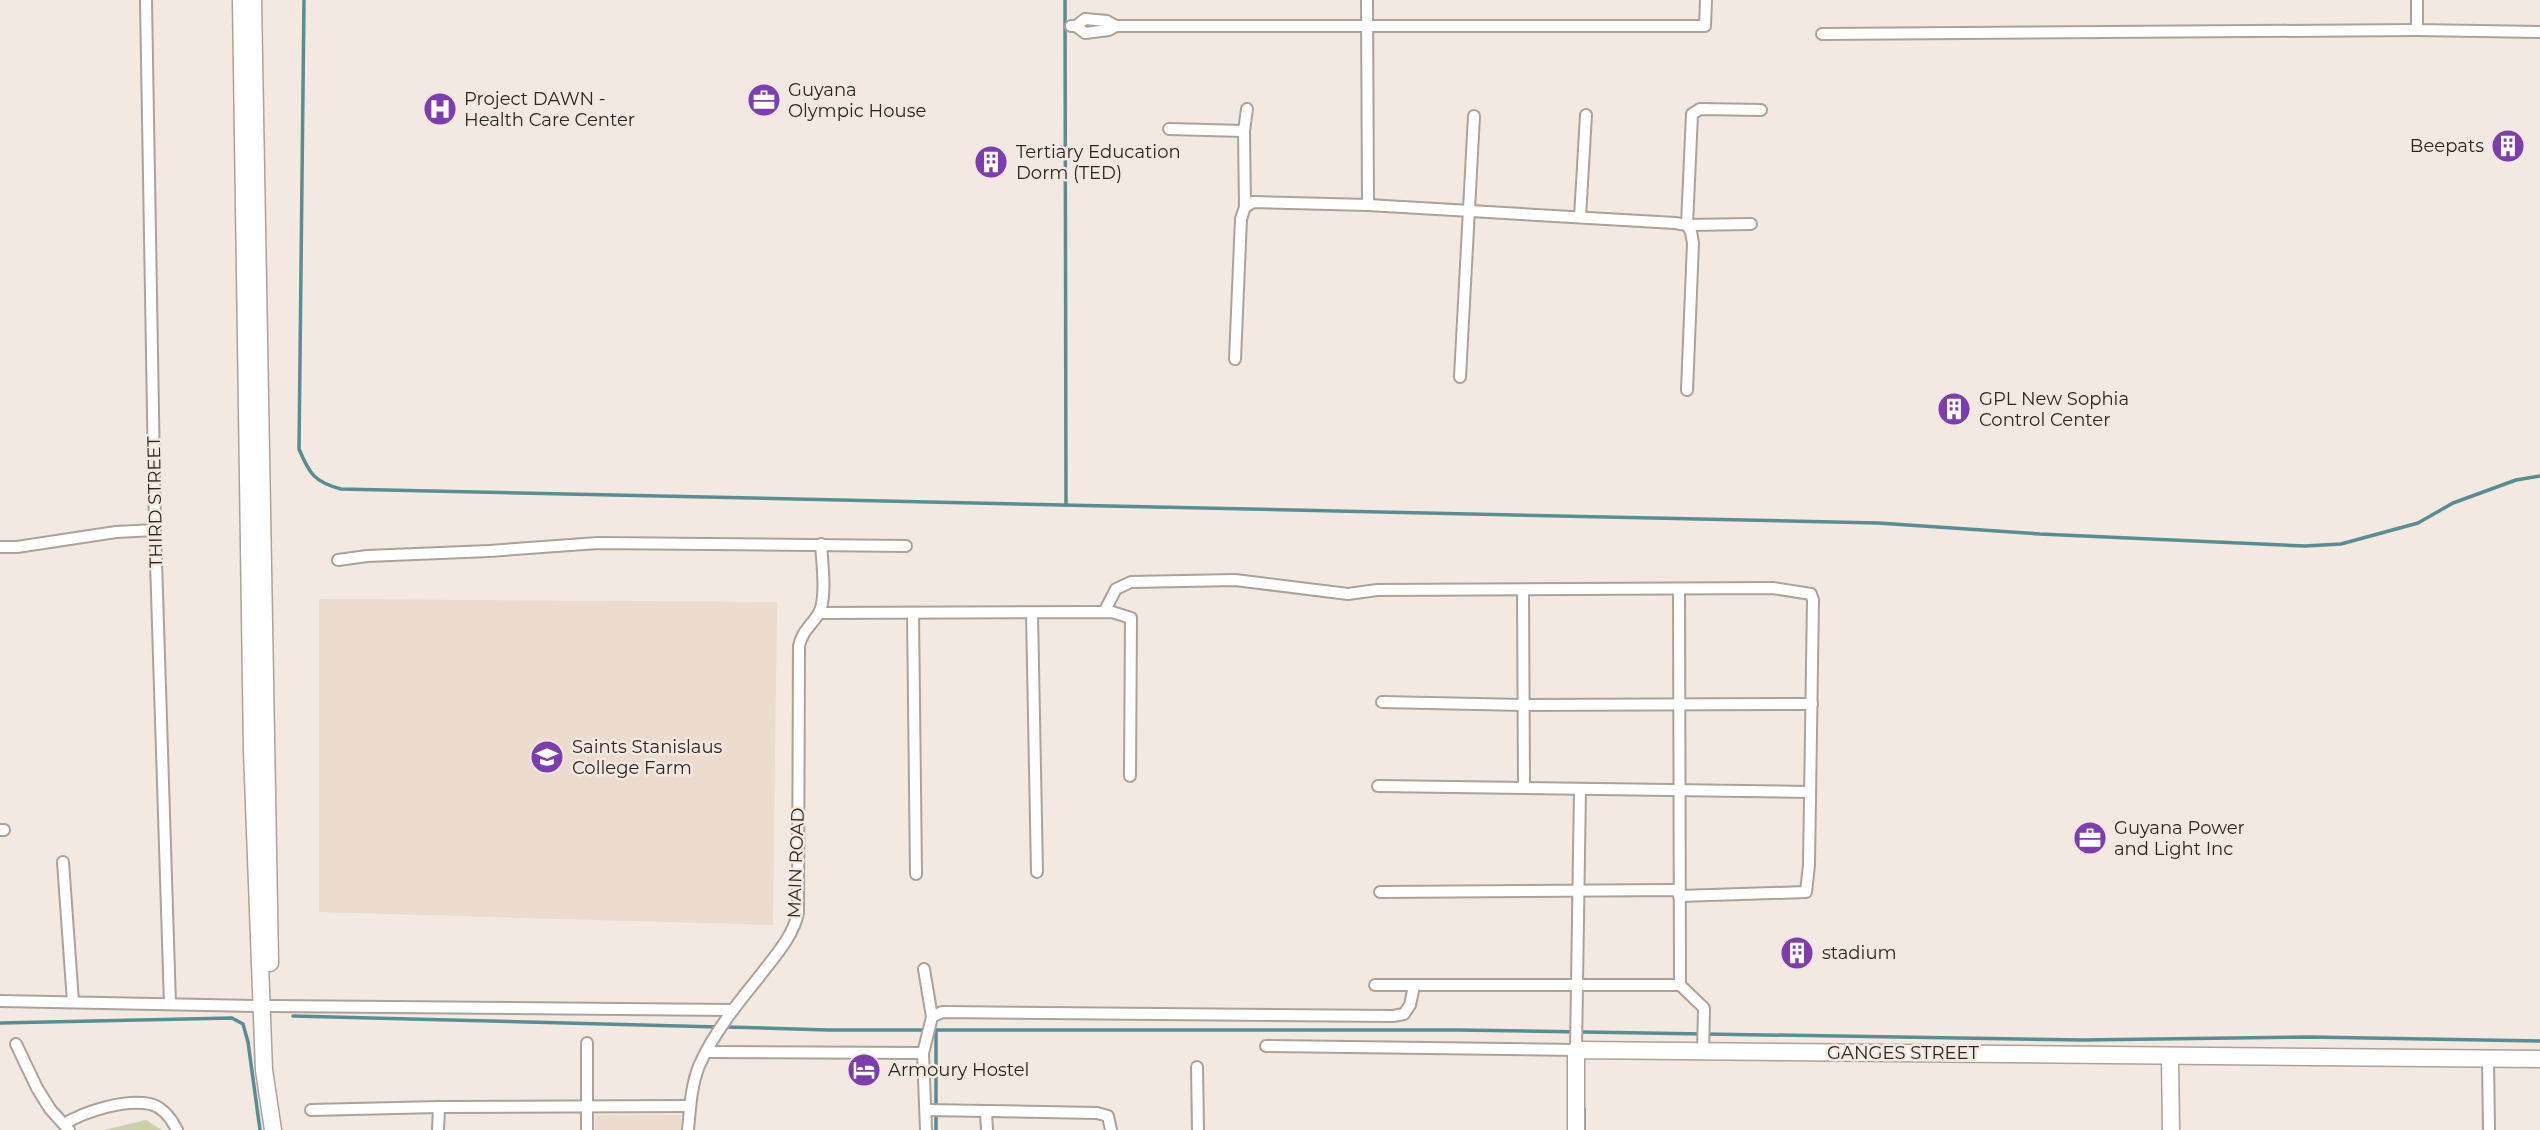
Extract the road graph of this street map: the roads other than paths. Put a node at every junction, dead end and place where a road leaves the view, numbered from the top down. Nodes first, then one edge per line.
1 (146, 0) edge
2 (241, 0) edge
3 (253, 0) edge
4 (1367, 0) edge
5 (1706, 0) edge
6 (2417, 0) edge
7 (1074, 26) dead end
8 (1367, 28) junction
9 (2417, 30) junction
10 (2540, 32) edge
11 (1822, 34) dead end
12 (1247, 109) dead end
13 (1761, 110) dead end
14 (1586, 115) dead end
15 (1474, 116) dead end
16 (1169, 129) dead end
17 (1244, 131) junction
18 (1368, 205) junction
19 (1245, 207) junction
20 (1469, 211) junction
21 (1580, 217) junction
22 (1687, 225) junction
23 (1751, 225) dead end
24 (1236, 359) dead end
25 (1460, 377) dead end
26 (1687, 390) dead end
27 (155, 530) junction
28 (821, 544) junction
29 (906, 546) dead end
30 (0, 547) edge
31 (338, 560) dead end
32 (1679, 589) junction
33 (1523, 590) junction
34 (1104, 612) junction
35 (819, 613) junction
36 (913, 613) junction
37 (1032, 614) junction
38 (1382, 702) dead end
39 (1679, 703) junction
40 (1812, 704) junction
41 (1524, 705) junction
42 (1130, 776) dead end
43 (1378, 786) dead end
44 (1524, 787) junction
45 (1580, 789) junction
46 (1680, 791) junction
47 (1810, 792) junction
48 (63, 862) dead end
49 (1037, 872) dead end
50 (916, 874) dead end
51 (1380, 892) dead end
52 (1578, 892) junction
53 (1679, 895) junction
54 (924, 969) dead end
55 (1577, 984) junction
56 (1375, 985) dead end
57 (1680, 985) junction
58 (1414, 986) junction
59 (0, 1001) edge
60 (73, 1002) junction
61 (170, 1004) junction
62 (266, 1006) junction
63 (733, 1010) junction
64 (930, 1021) junction
65 (1577, 1037) junction
66 (1703, 1040) junction
67 (587, 1043) dead end
68 (16, 1044) dead end
69 (1265, 1046) dead end
70 (706, 1052) junction
71 (923, 1053) junction
72 (2170, 1056) junction
73 (2488, 1058) junction
74 (2540, 1059) edge
75 (1197, 1067) dead end
76 (690, 1106) junction
77 (439, 1107) junction
78 (588, 1108) junction
79 (311, 1110) dead end
80 (930, 1111) junction
81 (986, 1112) junction
82 (66, 1127) edge
83 (177, 1130) edge
84 (273, 1130) edge
85 (283, 1130) edge
86 (438, 1130) edge
87 (587, 1130) edge
88 (688, 1130) edge
89 (926, 1130) edge
90 (986, 1130) edge
91 (1111, 1130) edge
92 (1198, 1130) edge
93 (1576, 1130) edge
94 (2171, 1130) edge
95 (2489, 1130) edge

1 - 27 street, THIRD STREET
2 - 62 main road
3 - 62 main road
4 - 8 street
5 - 8 street
6 - 9 street
7 - 8 street
8 - 18 street
9 - 10 street
9 - 11 street
12 - 17 street
13 - 22 street
14 - 21 street
15 - 20 street
16 - 17 street
17 - 19 street
18 - 19 street
18 - 20 street
19 - 24 street
20 - 21 street
20 - 25 street
21 - 22 street
22 - 23 street
22 - 26 street
27 - 30 street
27 - 61 street, THIRD STREET
28 - 29 street
28 - 31 street
28 - 35 street
32 - 33 street
32 - 39 street
32 - 40 street
33 - 34 street
33 - 41 street
34 - 37 street
34 - 42 street
35 - 36 street
35 - 63 street, MAIN ROAD
36 - 37 street
36 - 50 street
37 - 49 street
38 - 41 street
39 - 40 street
39 - 41 street
39 - 46 street
40 - 47 street
41 - 44 street
43 - 44 street
44 - 45 street
45 - 46 street
45 - 52 street
46 - 47 street
46 - 53 street
47 - 53 street
48 - 60 street
51 - 52 street
52 - 53 street
52 - 55 street
53 - 57 street
54 - 64 street
55 - 57 street
55 - 58 street
55 - 65 street
56 - 58 street
57 - 66 street
58 - 64 street
59 - 60 street
60 - 61 street
61 - 62 street
62 - 63 street
62 - 84 main road
62 - 85 main road
63 - 70 street, MAIN ROAD
64 - 71 street
65 - 66 main road, GANGES STREET
65 - 69 street, GANGES STREET
65 - 93 main road
66 - 72 main road, GANGES STREET
67 - 78 street
68 - 82 street
70 - 71 street
70 - 76 street, MAIN ROAD
71 - 80 street
72 - 73 main road, GANGES STREET
72 - 94 main road
73 - 74 main road, GANGES STREET
73 - 95 street
75 - 92 street
76 - 78 street
76 - 88 street, MAIN ROAD
77 - 78 street
77 - 79 street
77 - 86 street
78 - 87 street
80 - 81 street
80 - 89 street
81 - 90 street
81 - 91 street
82 - 83 street

